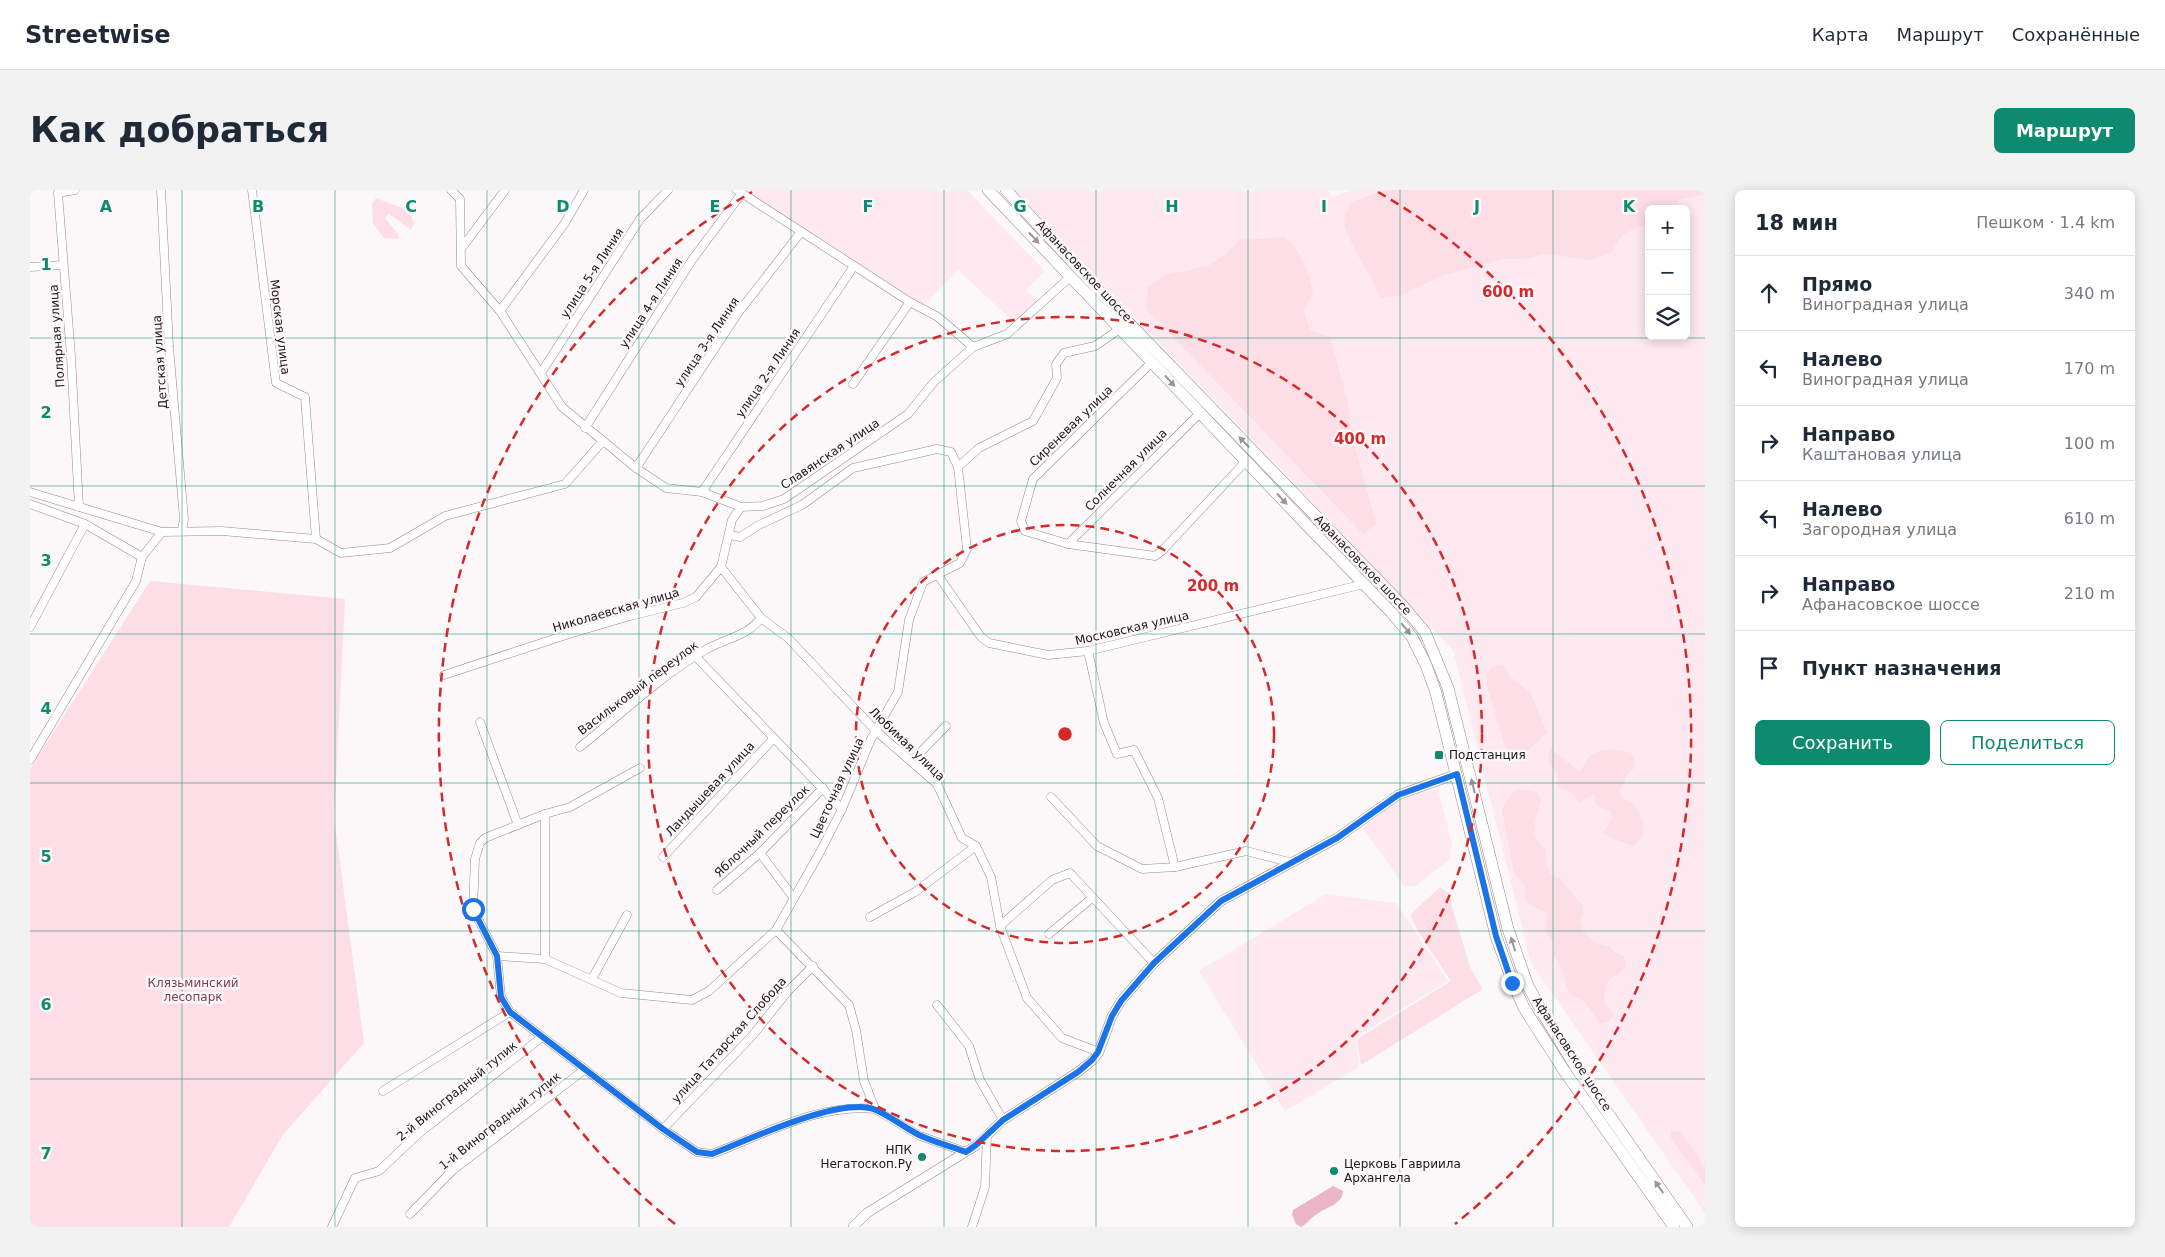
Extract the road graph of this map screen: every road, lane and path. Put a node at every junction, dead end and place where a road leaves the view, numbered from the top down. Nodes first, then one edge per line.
1 (75, 190) edge
2 (161, 190) edge
3 (252, 190) edge
4 (451, 190) edge
5 (505, 190) edge
6 (584, 190) edge
7 (668, 190) edge
8 (988, 190) edge
9 (1006, 190) edge
10 (739, 191) edge
11 (801, 232) junction
12 (461, 249) junction
13 (63, 265) junction
14 (854, 266) junction
15 (30, 267) edge
16 (1070, 277) junction
17 (910, 302) junction
18 (500, 311) junction
19 (1120, 330) junction
20 (973, 347) junction
21 (1152, 362) junction
22 (541, 373) junction
23 (854, 384) dead end
24 (1200, 413) junction
25 (585, 428) junction
26 (602, 442) junction
27 (1246, 461) junction
28 (958, 467) junction
29 (636, 468) junction
30 (30, 492) edge
31 (702, 492) junction
32 (30, 504) edge
33 (79, 507) junction
34 (741, 507) junction
35 (85, 524) junction
36 (182, 531) junction
37 (162, 532) junction
38 (730, 535) junction
39 (316, 539) junction
40 (1068, 544) junction
41 (142, 557) junction
42 (721, 567) junction
43 (937, 574) junction
44 (1364, 584) junction
45 (761, 618) junction
46 (30, 627) edge
47 (1088, 651) junction
48 (696, 657) junction
49 (444, 675) dead end
50 (480, 722) dead end
51 (946, 726) dead end
52 (877, 732) junction
53 (774, 738) junction
54 (580, 747) dead end
55 (30, 760) edge
56 (912, 761) junction
57 (640, 768) dead end
58 (1457, 774) junction
59 (822, 788) junction
60 (1051, 798) dead end
61 (842, 809) junction
62 (545, 814) junction
63 (518, 825) junction
64 (976, 846) junction
65 (760, 853) junction
66 (663, 857) dead end
67 (1289, 862) junction
68 (1175, 867) junction
69 (717, 890) dead end
70 (793, 897) junction
71 (1092, 898) junction
72 (626, 915) dead end
73 (870, 917) dead end
74 (1000, 926) junction
75 (776, 930) junction
76 (1049, 934) dead end
77 (497, 956) junction
78 (545, 959) junction
79 (1154, 963) junction
80 (813, 966) junction
81 (592, 979) junction
82 (937, 1005) dead end
83 (510, 1012) junction
84 (542, 1037) junction
85 (1098, 1052) junction
86 (584, 1070) junction
87 (383, 1091) dead end
88 (875, 1109) junction
89 (1003, 1120) junction
90 (663, 1129) junction
91 (988, 1135) junction
92 (966, 1152) junction
93 (410, 1214) dead end
94 (332, 1227) edge
95 (853, 1227) edge
96 (972, 1227) edge
97 (1674, 1227) edge
98 (1687, 1227) edge

1 - 13 street, Полярная улица
2 - 36 street, Детская улица
3 - 39 street, Морская улица
4 - 12 street, Славянская улица
5 - 12 street
6 - 18 street
7 - 22 street, улица 5-я Линия
8 -> 16 main road, Афанасовское шоссе
98 -> 9 main road, Афанасовское шоссе
10 - 11 street
10 - 25 street, улица 4-я Линия
11 - 14 street
11 - 29 street, улица 3-я Линия
12 - 18 street, Славянская улица
13 - 15 street
13 - 33 street, Полярная улица
14 - 17 street
14 - 31 street, улица 2-я Линия
16 - 19 main road, Афанасовское шоссе
16 - 20 street, Славянская улица
17 - 20 street
17 - 23 street
18 - 22 street, Славянская улица
19 - 21 main road, Афанасовское шоссе
19 - 28 street
20 - 34 street, Славянская улица
21 -> 24 main road, Афанасовское шоссе
21 - 40 street, Сиреневая улица
22 - 25 street, Славянская улица
24 - 27 main road, Афанасовское шоссе
24 - 40 street, Солнечная улица
25 - 26 street, Славянская улица
26 - 29 street, Славянская улица
26 - 39 street
27 - 40 street
27 -> 44 main road, Афанасовское шоссе
28 - 38 street
28 - 43 street, Цветочная улица
29 - 31 street, Славянская улица
30 - 33 street
31 - 34 street, Славянская улица
32 - 35 street
33 - 37 street
34 - 38 street, Николаевская улица
35 - 41 street
35 - 46 street
36 - 37 street
36 - 39 street
37 - 41 street
38 - 42 street, Николаевская улица
41 - 55 street
42 - 45 street, Любимая улица
42 - 49 street, Николаевская улица
43 - 47 street, Московская улица
43 - 52 street, Цветочная улица
44 - 47 street, Московская улица
44 -> 58 main road, Афанасовское шоссе
45 - 48 street, Васильковый переулок
45 - 52 street, Любимая улица
47 - 68 street
48 - 53 street
48 - 54 street, Васильковый переулок
50 - 63 street
51 - 56 street
52 - 56 street, Любимая улица
52 - 61 street, Цветочная улица
53 - 59 street
53 - 66 street, Ландышевая улица
56 - 64 street, Любимая улица
57 - 62 street
58 - 67 street
58 - 97 main road, Афанасовское шоссе
59 - 61 street
59 - 65 street, Яблочный переулок
60 - 68 street
61 - 70 street, Цветочная улица
62 - 63 street
62 - 78 street
63 - 77 street
64 - 73 street
64 - 74 street, Любимая улица
65 - 69 street, Яблочный переулок
65 - 70 street
67 - 68 street
67 - 79 street
70 - 75 street, Цветочная улица
71 - 74 street
71 - 76 street
71 - 79 street
72 - 81 street
74 - 85 street, Любимая улица
75 - 80 street
75 - 81 street
77 - 78 street
77 - 83 street
78 - 81 street
79 - 85 street
80 - 88 street
80 - 90 street, улица Татарская Слобода
82 - 89 street
83 - 84 street
83 - 87 street
84 - 86 street
84 - 94 street, 2-й Виноградный тупик
85 - 89 street
86 - 90 street
86 - 93 street, 1-й Виноградный тупик
88 - 90 street
88 - 92 street
89 - 91 street
91 - 92 street
91 - 96 street
92 - 95 street

